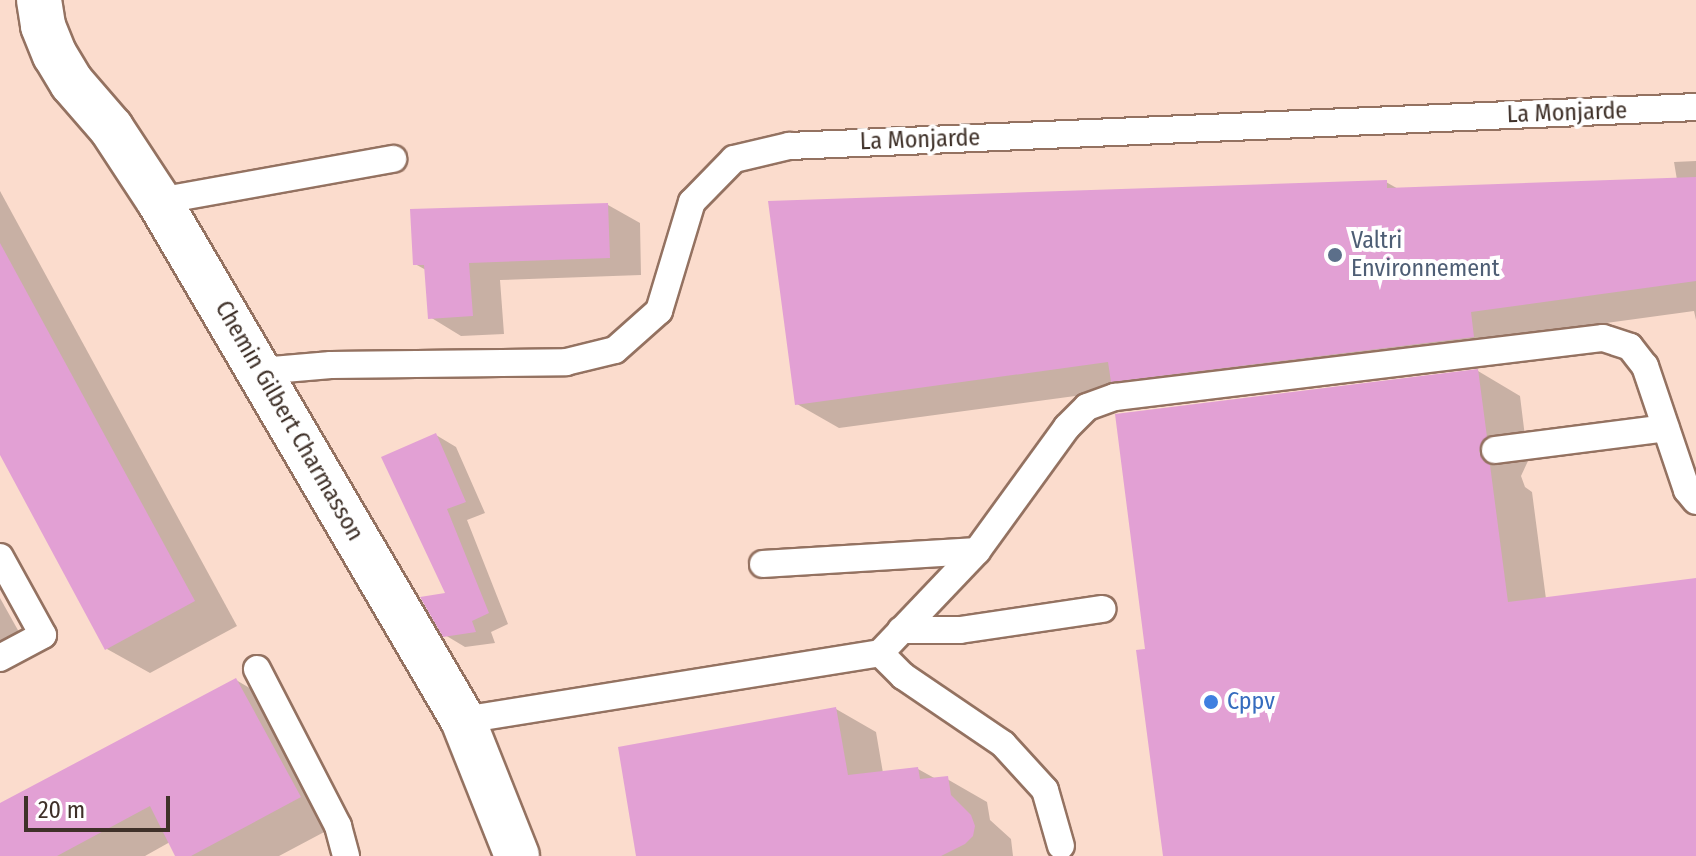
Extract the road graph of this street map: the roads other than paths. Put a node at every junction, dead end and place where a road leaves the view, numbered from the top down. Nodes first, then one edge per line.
1 (39, 0) edge
2 (1696, 107) edge
3 (393, 159) dead end
4 (159, 201) junction
5 (261, 371) junction
6 (1666, 428) junction
7 (1495, 450) dead end
8 (1696, 501) edge
9 (977, 551) junction
10 (0, 557) edge
11 (763, 564) dead end
12 (1102, 609) dead end
13 (901, 630) junction
14 (880, 653) junction
15 (0, 658) edge
16 (257, 669) dead end
17 (463, 720) junction
18 (1061, 846) dead end
19 (346, 856) edge
20 (517, 856) edge

1 - 4 street, Chemin Gilbert Charmasson
2 - 5 lane, La Monjarde
3 - 4 lane
4 - 5 street, Chemin Gilbert Charmasson
5 - 17 street, Chemin Gilbert Charmasson
6 - 7 lane
6 - 8 lane
6 - 9 lane
9 - 11 lane
9 - 13 lane
10 - 15 lane
12 - 13 lane
13 - 14 lane
14 - 17 lane
14 - 18 lane
16 - 19 lane
17 - 20 street, Chemin Gilbert Charmasson

